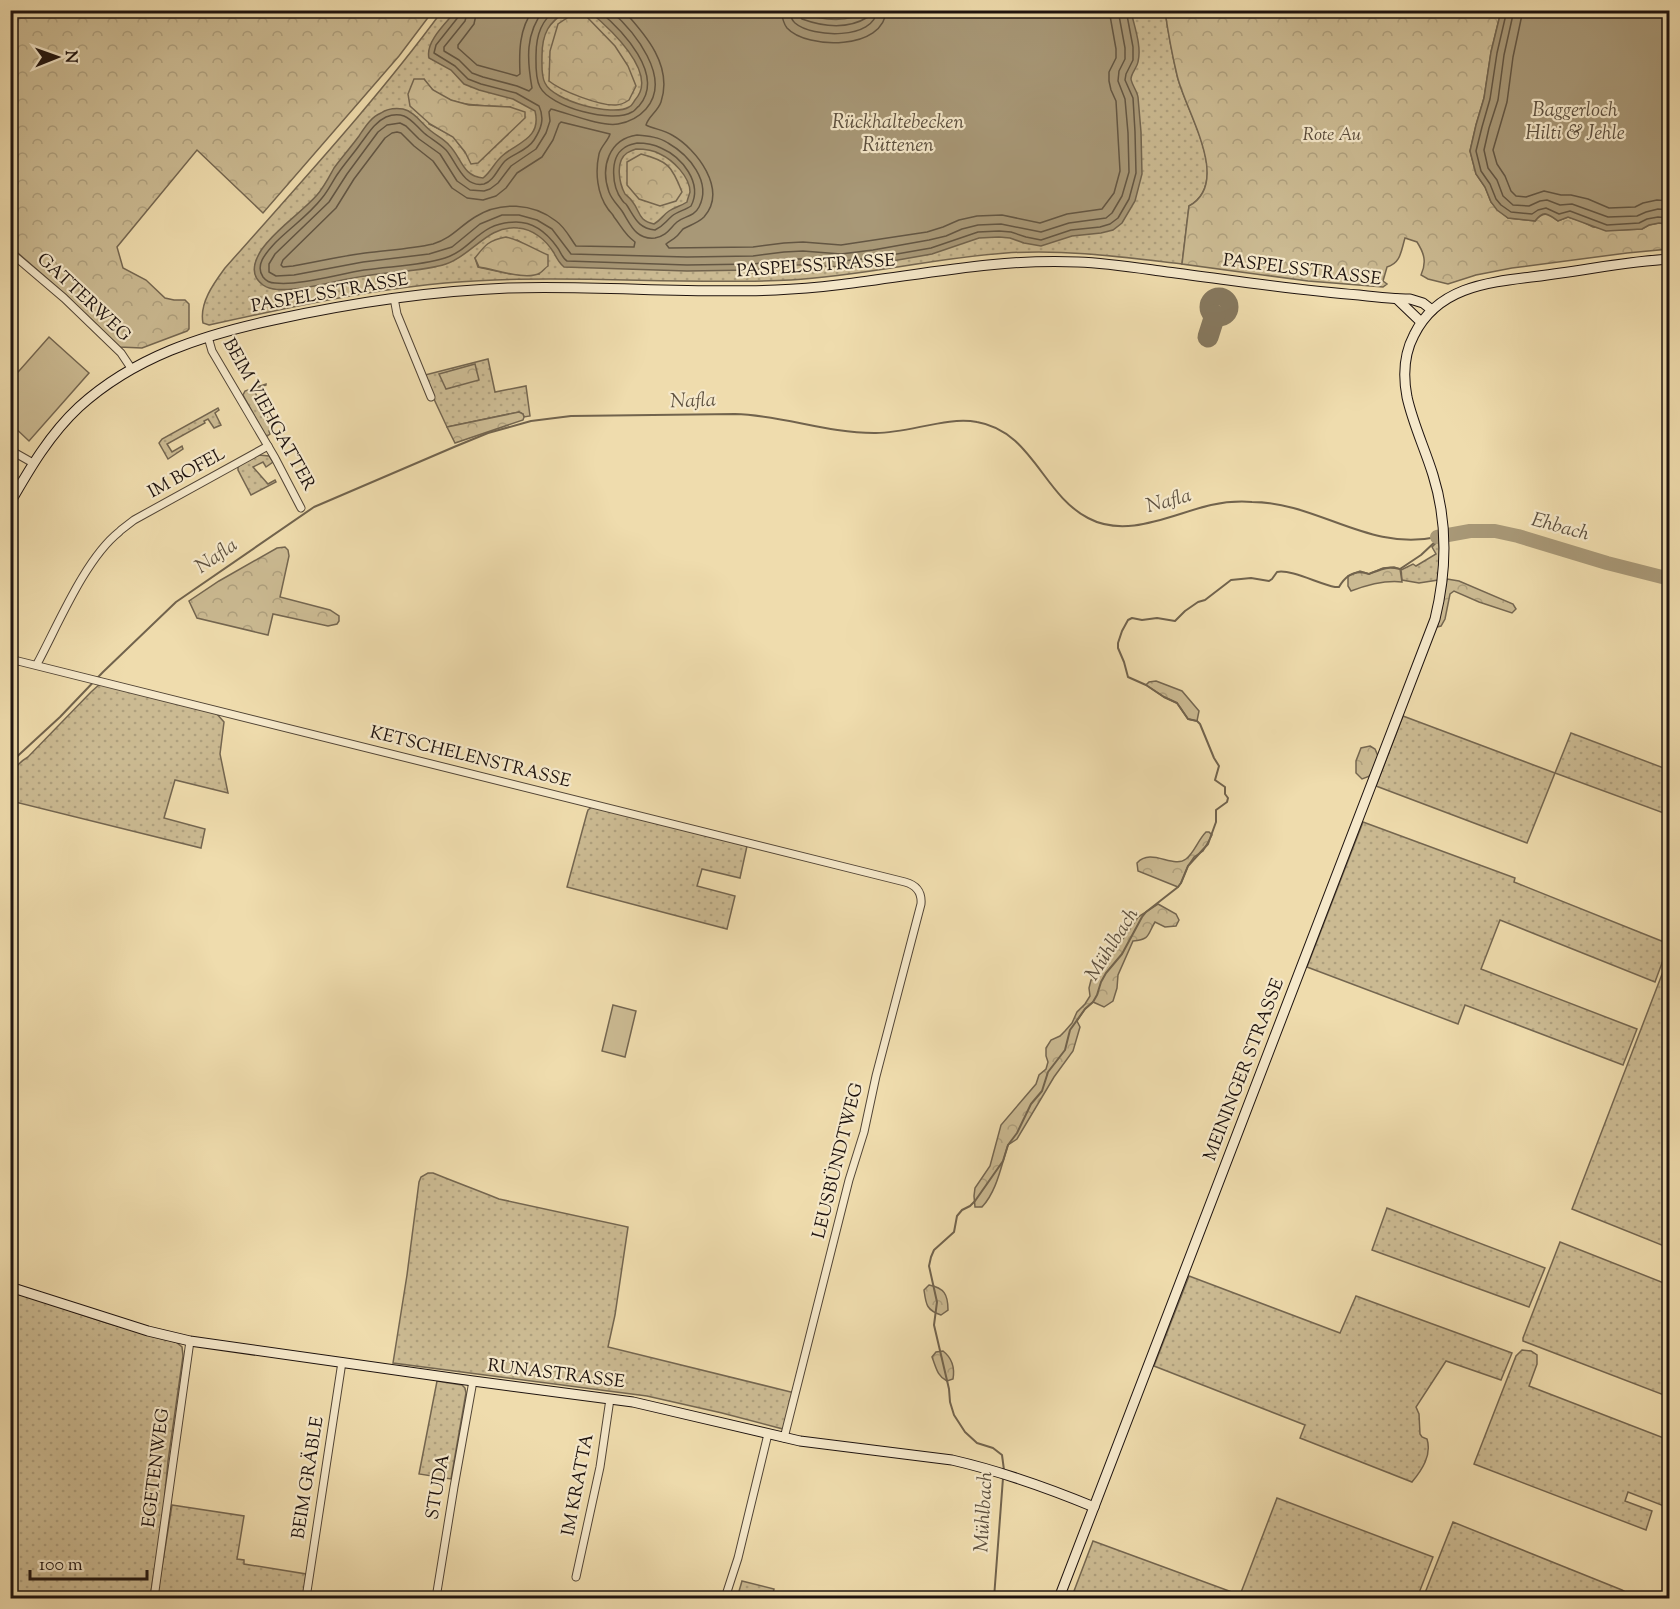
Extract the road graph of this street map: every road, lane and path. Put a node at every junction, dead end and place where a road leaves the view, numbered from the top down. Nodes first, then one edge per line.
1 (10, 252) edge
2 (1670, 259) edge
3 (394, 298) junction
4 (1397, 299) junction
5 (1431, 310) junction
6 (1421, 322) junction
7 (205, 337) junction
8 (131, 368) junction
9 (431, 397) dead end
10 (268, 446) junction
11 (10, 450) edge
12 (33, 463) junction
13 (10, 503) edge
14 (302, 508) dead end
15 (10, 658) edge
16 (37, 664) junction
17 (919, 891) joint
18 (10, 1287) edge
19 (190, 1341) junction
20 (342, 1362) junction
21 (473, 1381) junction
22 (610, 1399) junction
23 (768, 1434) junction
24 (784, 1438) junction
25 (1094, 1507) junction
26 (576, 1577) dead end
27 (154, 1599) edge
28 (306, 1599) edge
29 (436, 1599) edge
30 (725, 1599) edge
31 (1059, 1599) edge

1 - 8 street, GATTERWEG
2 - 5 main road
3 - 4 main road, PASPELSSTRASSE
3 - 7 main road, PASPELSSTRASSE
3 - 9 street
4 - 5 main road, PASPELSSTRASSE
4 - 6 main road, PASPELSSTRASSE
5 - 6 main road
6 - 25 main road, MEININGER STRASSE
7 - 8 main road, PASPELSSTRASSE
7 - 10 street, BEIM VIEHGATTER
8 - 12 main road, PASPELSSTRASSE
10 - 14 street, BEIM VIEHGATTER
10 - 16 street, IM BOFEL
11 - 12 street
12 - 13 main road, PASPELSSTRASSE
15 - 16 street, KETSCHELENSTRASSE
16 - 17 street, KETSCHELENSTRASSE
17 - 24 street, LEUSBÜNDTWEG
18 - 19 main road, RUNASTRASSE
19 - 20 main road, RUNASTRASSE
19 - 27 street, EGETENWEG
20 - 21 main road, RUNASTRASSE
20 - 28 street, BEIM GRÄBLE
21 - 22 main road, RUNASTRASSE
21 - 29 street, STUDA
22 - 23 main road, RUNASTRASSE
22 - 26 street, IM KRATTA
23 - 24 main road, RUNASTRASSE
23 - 30 street
24 - 25 main road, RUNASTRASSE
25 - 31 main road, MEININGER STRASSE

